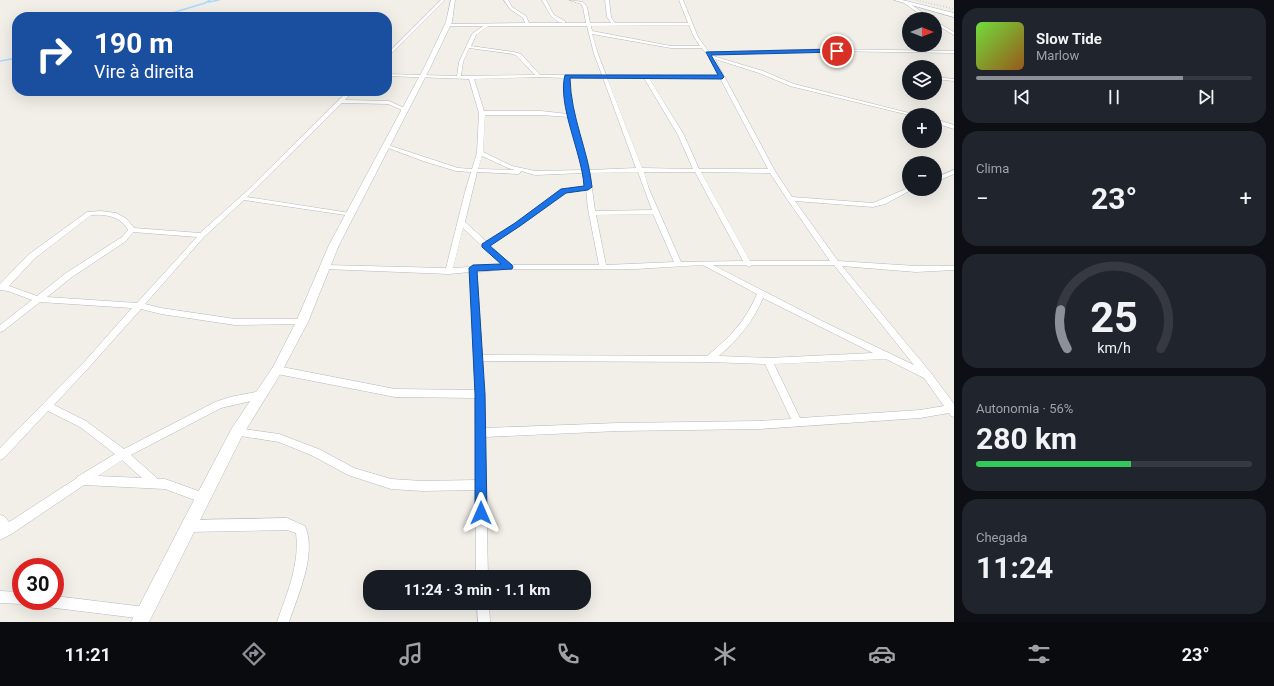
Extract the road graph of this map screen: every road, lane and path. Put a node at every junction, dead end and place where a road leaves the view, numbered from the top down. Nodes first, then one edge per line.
1 (443, 0) edge
2 (453, 0) edge
3 (506, 0) edge
4 (544, 0) edge
5 (571, 0) edge
6 (607, 0) edge
7 (681, 0) edge
8 (896, 0) edge
9 (905, 2) junction
10 (920, 12) edge
11 (954, 15) edge
12 (566, 23) junction
13 (613, 23) junction
14 (527, 24) junction
15 (588, 24) junction
16 (690, 24) junction
17 (447, 25) junction
18 (487, 25) junction
19 (942, 26) edge
20 (590, 32) junction
21 (954, 34) edge
22 (468, 47) junction
23 (703, 47) junction
24 (392, 52) edge
25 (954, 52) edge
26 (709, 55) junction
27 (392, 76) edge
28 (423, 76) junction
29 (539, 76) junction
30 (567, 76) junction
31 (605, 76) junction
32 (459, 77) junction
33 (646, 77) junction
34 (722, 77) junction
35 (471, 78) junction
36 (942, 79) edge
37 (954, 80) edge
38 (346, 96) edge
39 (342, 101) junction
40 (406, 110) junction
41 (482, 112) junction
42 (902, 112) edge
43 (571, 116) junction
44 (942, 123) edge
45 (954, 127) edge
46 (386, 146) junction
47 (480, 153) junction
48 (640, 170) junction
49 (475, 171) junction
50 (587, 171) junction
51 (697, 171) junction
52 (772, 172) junction
53 (954, 172) edge
54 (535, 173) junction
55 (942, 177) edge
56 (588, 187) junction
57 (902, 192) edge
58 (243, 198) junction
59 (790, 199) junction
60 (655, 212) junction
61 (593, 213) junction
62 (350, 215) junction
63 (461, 222) junction
64 (131, 230) junction
65 (202, 236) junction
66 (485, 245) junction
67 (836, 263) junction
68 (678, 264) junction
69 (703, 264) junction
70 (749, 265) junction
71 (509, 267) junction
72 (603, 267) junction
73 (325, 268) junction
74 (473, 268) junction
75 (954, 268) edge
76 (449, 271) junction
77 (2, 287) edge
78 (762, 293) junction
79 (39, 299) junction
80 (140, 306) junction
81 (302, 322) junction
82 (0, 329) edge
83 (887, 356) junction
84 (478, 358) junction
85 (709, 359) junction
86 (768, 361) junction
87 (277, 370) junction
88 (928, 376) junction
89 (480, 394) junction
90 (261, 395) junction
91 (47, 406) junction
92 (953, 410) edge
93 (797, 421) junction
94 (238, 432) junction
95 (480, 433) junction
96 (123, 454) junction
97 (0, 455) edge
98 (81, 480) junction
99 (154, 482) junction
100 (481, 485) junction
101 (203, 498) junction
102 (0, 520) edge
103 (188, 526) junction
104 (4, 532) edge
105 (482, 570) edge
106 (0, 597) edge
107 (12, 598) edge
108 (64, 604) edge
109 (483, 610) edge
110 (142, 617) edge
111 (283, 622) edge
112 (484, 622) edge

1 - 24 street
2 - 17 street
3 - 14 street
4 - 12 street
5 - 15 street
6 - 13 street
7 - 16 street
8 - 9 street
9 - 10 street
9 - 11 street
12 - 14 street
12 - 15 street
13 - 15 street
13 - 16 street
14 - 18 street
15 - 20 street
16 - 23 street
17 - 18 street
17 - 28 street
18 - 22 street
19 - 21 street
20 - 23 street
20 - 31 street
22 - 29 street
22 - 32 street
23 - 26 street
25 - 26 street
26 - 34 street
26 - 42 street
27 - 28 street
28 - 32 street
28 - 40 street
29 - 30 street
29 - 35 street
30 - 31 street
30 - 43 street
31 - 33 street
31 - 48 street
32 - 35 street
33 - 34 street
33 - 51 street
34 - 52 street
35 - 41 street
36 - 37 street
38 - 39 street
39 - 40 street
39 - 58 street
40 - 46 street
41 - 43 street
41 - 47 street
43 - 50 street
44 - 45 street
46 - 49 street
46 - 62 street
47 - 49 street
47 - 54 street
48 - 50 street
48 - 51 street
48 - 60 street
49 - 54 street
49 - 63 street
50 - 54 street
50 - 56 street
51 - 52 street
51 - 70 street
52 - 59 street
53 - 55 street
56 - 61 street
56 - 66 street
57 - 59 street
58 - 62 street
58 - 65 street
59 - 67 street
60 - 61 street
60 - 68 street
61 - 72 street
62 - 73 street
63 - 66 street
63 - 76 street
64 - 65 street
64 - 77 street
64 - 79 street
65 - 80 street
66 - 71 street
67 - 70 street
67 - 75 street
67 - 88 street
68 - 69 street
68 - 72 street
69 - 70 street
69 - 78 street
71 - 72 street
71 - 74 street
73 - 76 street
73 - 81 street
74 - 76 street
74 - 84 street
77 - 79 street
78 - 83 street
78 - 85 street
79 - 80 street
79 - 82 street
80 - 81 street
80 - 91 street
81 - 87 street
83 - 86 street
83 - 88 street
84 - 85 street
84 - 89 street
85 - 86 street
86 - 93 street
87 - 89 street
87 - 90 street
88 - 92 street
89 - 95 street
90 - 94 street
90 - 96 street
91 - 96 street
91 - 97 street
92 - 93 street
93 - 95 street
94 - 100 street
94 - 101 street
95 - 100 street
96 - 98 street
96 - 99 street
98 - 99 street
98 - 104 street
99 - 101 street
100 - 105 street
101 - 103 street
102 - 104 street
103 - 110 street
103 - 111 street
106 - 107 street
108 - 110 street
109 - 112 street

